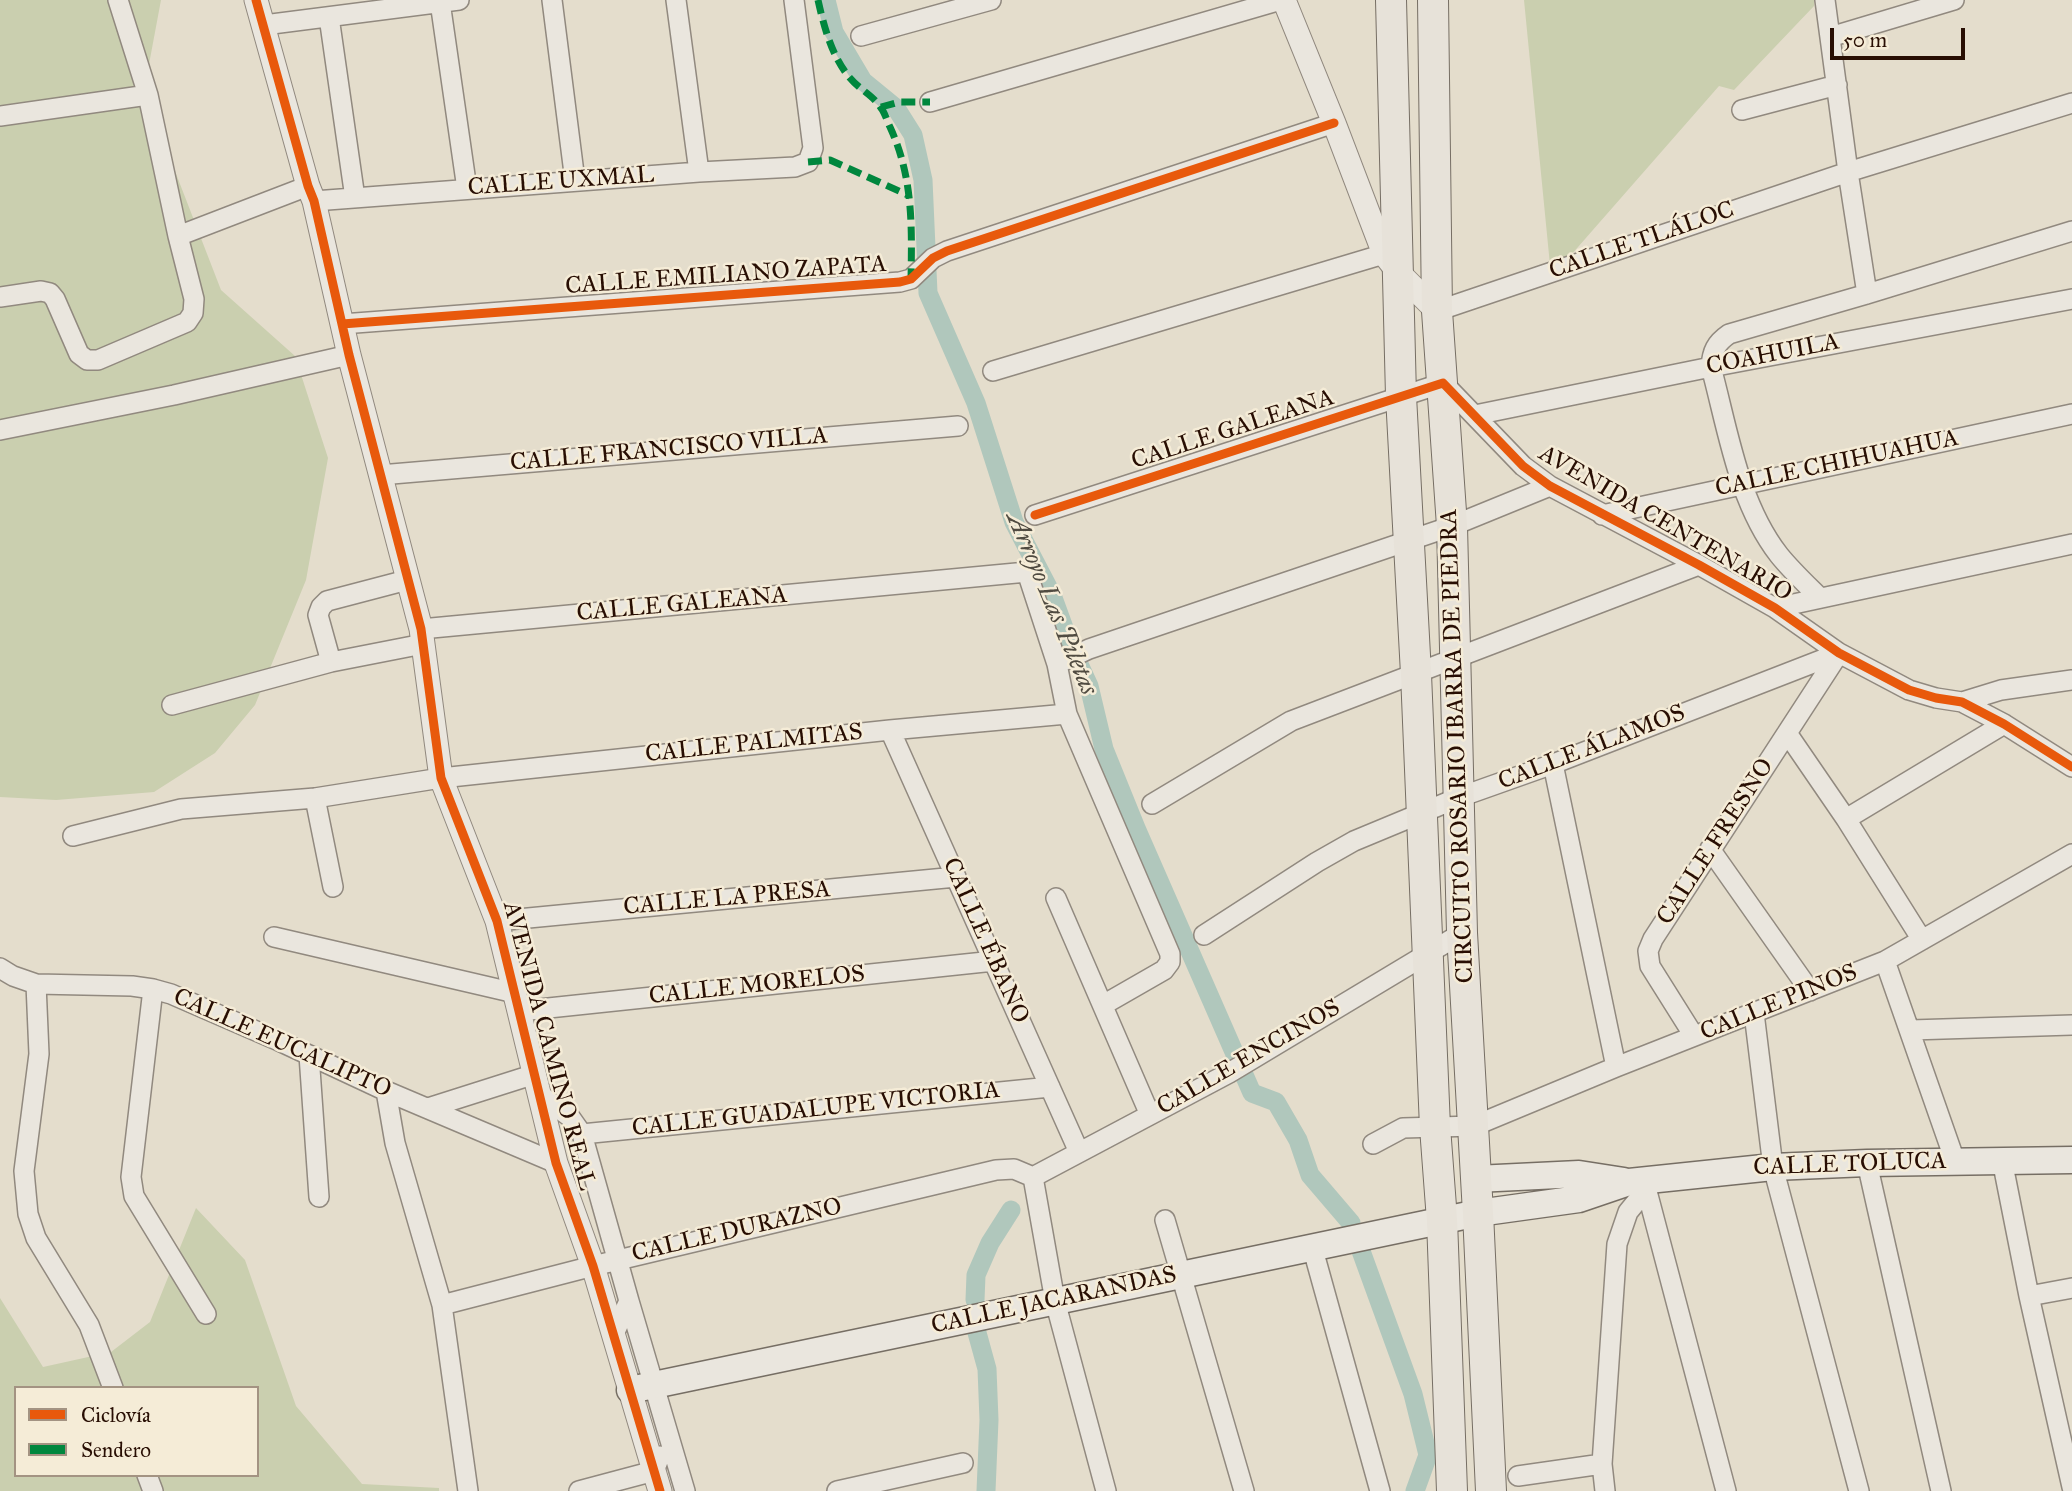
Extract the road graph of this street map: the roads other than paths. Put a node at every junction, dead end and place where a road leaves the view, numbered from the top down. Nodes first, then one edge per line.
1 (118, 0) edge
2 (256, 0) edge
3 (552, 0) edge
4 (676, 0) edge
5 (794, 0) edge
6 (991, 0) edge
7 (1282, 0) edge
8 (1391, 0) edge
9 (1433, 0) edge
10 (1825, 0) edge
11 (1954, 0) edge
12 (450, 1) edge
13 (941, 6) edge
14 (329, 17) junction
15 (264, 25) junction
16 (861, 36) dead end
17 (1830, 37) junction
18 (1837, 85) junction
19 (148, 95) junction
20 (930, 102) dead end
21 (2072, 103) edge
22 (1742, 110) dead end
23 (0, 116) edge
24 (1334, 123) junction
25 (699, 172) junction
26 (1847, 172) junction
27 (575, 181) junction
28 (467, 189) junction
29 (311, 193) junction
30 (355, 198) junction
31 (2072, 231) edge
32 (178, 236) junction
33 (1391, 263) junction
34 (1867, 294) junction
35 (0, 297) edge
36 (2072, 299) edge
37 (1437, 311) junction
38 (342, 324) junction
39 (349, 355) junction
40 (1711, 367) junction
41 (993, 371) dead end
42 (1443, 383) junction
43 (1401, 396) junction
44 (2072, 414) edge
45 (1475, 415) junction
46 (958, 426) dead end
47 (0, 430) edge
48 (380, 475) junction
49 (1742, 484) junction
50 (1550, 486) junction
51 (1035, 515) dead end
52 (1602, 515) junction
53 (1452, 526) junction
54 (1410, 540) junction
55 (2072, 544) edge
56 (1699, 565) junction
57 (407, 580) junction
58 (1820, 598) junction
59 (1775, 608) junction
60 (422, 636) junction
61 (1839, 653) junction
62 (1456, 658) junction
63 (331, 662) junction
64 (1062, 662) junction
65 (1416, 674) junction
66 (2072, 680) edge
67 (1962, 702) junction
68 (172, 705) dead end
69 (1067, 714) junction
70 (2004, 724) junction
71 (890, 730) junction
72 (1787, 733) junction
73 (1553, 764) junction
74 (2072, 767) edge
75 (441, 778) junction
76 (1460, 797) junction
77 (314, 799) junction
78 (1153, 804) dead end
79 (1421, 813) junction
80 (1846, 819) junction
81 (73, 836) dead end
82 (1710, 849) junction
83 (2072, 854) edge
84 (956, 877) junction
85 (333, 887) dead end
86 (1056, 898) dead end
87 (497, 921) junction
88 (1462, 933) junction
89 (1204, 935) dead end
90 (274, 937) dead end
91 (1922, 940) junction
92 (1427, 955) junction
93 (994, 961) junction
94 (1885, 961) junction
95 (0, 968) edge
96 (36, 984) junction
97 (153, 989) junction
98 (1810, 990) junction
99 (518, 1002) junction
100 (1102, 1005) junction
101 (1754, 1013) junction
102 (2072, 1025) edge
103 (1911, 1030) junction
104 (1694, 1036) junction
105 (309, 1055) junction
106 (1616, 1067) junction
107 (537, 1084) junction
108 (1050, 1087) junction
109 (386, 1091) junction
110 (428, 1108) junction
111 (1150, 1115) junction
112 (1474, 1126) junction
113 (1435, 1127) junction
114 (582, 1134) junction
115 (1373, 1144) dead end
116 (1079, 1153) junction
117 (2002, 1160) junction
118 (2072, 1160) edge
119 (1955, 1161) junction
120 (556, 1163) junction
121 (1867, 1163) junction
122 (1773, 1167) junction
123 (1033, 1177) junction
124 (1476, 1178) junction
125 (1640, 1184) junction
126 (319, 1197) dead end
127 (1478, 1213) junction
128 (1165, 1220) dead end
129 (1442, 1220) junction
130 (1312, 1246) junction
131 (618, 1260) junction
132 (593, 1266) junction
133 (1180, 1275) junction
134 (2072, 1288) edge
135 (2029, 1296) junction
136 (629, 1301) junction
137 (1055, 1301) junction
138 (442, 1306) junction
139 (206, 1314) dead end
140 (613, 1336) junction
141 (112, 1386) edge
142 (641, 1387) junction
143 (669, 1438) junction
144 (1490, 1458) junction
145 (963, 1463) dead end
146 (1602, 1464) junction
147 (657, 1481) edge
148 (1520, 1483) edge
149 (2072, 1487) edge
150 (468, 1491) edge
151 (579, 1491) edge
152 (685, 1491) edge
153 (837, 1491) edge
154 (1106, 1491) edge
155 (1244, 1491) edge
156 (1380, 1491) edge
157 (1452, 1491) edge
158 (1491, 1491) edge
159 (1605, 1491) edge
160 (1726, 1491) edge
161 (1859, 1491) edge
162 (1941, 1491) edge

1 - 19 street
2 - 15 street, AVENIDA CAMINO REAL
3 - 27 street
4 - 25 street
5 - 25 street, CALLE UXMAL
6 - 13 street
7 - 20 street
7 - 24 street
8 - 33 main road
9 - 37 main road, CIRCUITO ROSARIO IBARRA DE PIEDRA
10 - 17 street
11 - 17 street
12 - 14 street
12 - 28 street
13 - 16 street
14 - 15 street
14 - 30 street
15 - 29 street, AVENIDA CAMINO REAL
17 - 18 street
18 - 22 street
18 - 26 street
19 - 23 street
19 - 32 street
21 - 26 street, CALLE TLÁLOC
24 - 33 street
24 - 38 street, CALLE EMILIANO ZAPATA
25 - 27 street, CALLE UXMAL
26 - 34 street
26 - 37 street, CALLE TLÁLOC
27 - 28 street, CALLE UXMAL
28 - 30 street, CALLE UXMAL
29 - 30 street, CALLE UXMAL
29 - 32 street, CALLE UXMAL
29 - 38 street, AVENIDA CAMINO REAL
31 - 34 street
32 - 35 street
33 - 37 street
33 - 41 street
33 - 43 main road
34 - 40 street
36 - 40 street, COAHUILA
37 - 42 main road, CIRCUITO ROSARIO IBARRA DE PIEDRA
38 - 39 street, AVENIDA CAMINO REAL
39 - 47 street
39 - 48 street, AVENIDA CAMINO REAL
40 - 45 street, COAHUILA
40 - 49 street
42 - 43 street, CALLE GALEANA
42 - 45 street, AVENIDA CENTENARIO
42 - 53 main road, CIRCUITO ROSARIO IBARRA DE PIEDRA
43 - 51 street, CALLE GALEANA
43 - 54 main road
44 - 49 street, CALLE CHIHUAHUA
45 - 50 street, AVENIDA CENTENARIO
46 - 48 street, CALLE FRANCISCO VILLA
48 - 57 street, AVENIDA CAMINO REAL
49 - 52 street, CALLE CHIHUAHUA
49 - 58 street
50 - 52 street, AVENIDA CENTENARIO
50 - 53 street
52 - 56 street, AVENIDA CENTENARIO
53 - 54 street
53 - 62 main road, CIRCUITO ROSARIO IBARRA DE PIEDRA
54 - 64 street
54 - 65 main road
55 - 58 street
56 - 59 street, AVENIDA CENTENARIO
56 - 62 street
57 - 60 street, AVENIDA CAMINO REAL
57 - 63 street
58 - 59 street
59 - 61 street, AVENIDA CENTENARIO
60 - 63 street, CALLE GALEANA
60 - 64 street, CALLE GALEANA
60 - 75 street, AVENIDA CAMINO REAL
61 - 67 street, AVENIDA CENTENARIO
61 - 72 street, CALLE FRESNO
61 - 73 street, CALLE ÁLAMOS
62 - 65 street
62 - 76 main road, CIRCUITO ROSARIO IBARRA DE PIEDRA
63 - 68 street, CALLE GALEANA
64 - 69 street
65 - 78 street
65 - 79 main road
66 - 67 street
67 - 70 street, AVENIDA CENTENARIO
69 - 71 street, CALLE PALMITAS
69 - 100 street
70 - 74 street, AVENIDA CENTENARIO
70 - 80 street
71 - 75 street, CALLE PALMITAS
71 - 84 street, CALLE ÉBANO
72 - 80 street
72 - 82 street, CALLE FRESNO
73 - 76 street, CALLE ÁLAMOS
73 - 106 street
75 - 77 street, CALLE PALMITAS
75 - 87 street, AVENIDA CAMINO REAL
76 - 79 street, CALLE ÁLAMOS
76 - 88 main road, CIRCUITO ROSARIO IBARRA DE PIEDRA
77 - 81 street, CALLE PALMITAS
77 - 85 street
79 - 89 street, CALLE ÁLAMOS
79 - 92 main road
80 - 91 street
82 - 98 street
82 - 104 street, CALLE FRESNO
83 - 91 street, CALLE PINOS
84 - 87 street, CALLE LA PRESA
84 - 93 street, CALLE ÉBANO
86 - 100 street
87 - 99 street, AVENIDA CAMINO REAL
88 - 92 street, CALLE ENCINOS
88 - 112 main road, CIRCUITO ROSARIO IBARRA DE PIEDRA
90 - 99 street, CALLE MORELOS
91 - 94 street, CALLE PINOS
92 - 111 street, CALLE ENCINOS
92 - 113 main road
93 - 99 street, CALLE MORELOS
93 - 108 street, CALLE ÉBANO
94 - 98 street, CALLE PINOS
94 - 103 street
95 - 96 street, CALLE EUCALIPTO
96 - 97 street, CALLE EUCALIPTO
96 - 141 street
97 - 105 street, CALLE EUCALIPTO
97 - 139 street
98 - 101 street, CALLE PINOS
99 - 107 street, AVENIDA CAMINO REAL
100 - 111 street
101 - 104 street, CALLE PINOS
101 - 122 street
102 - 103 street
103 - 119 street
104 - 106 street, CALLE PINOS
105 - 109 street, CALLE EUCALIPTO
105 - 126 street
106 - 112 street, CALLE PINOS
107 - 110 street
107 - 114 street
107 - 120 street, AVENIDA CAMINO REAL
108 - 114 street, CALLE GUADALUPE VICTORIA
108 - 116 street, CALLE ÉBANO
109 - 110 street, CALLE EUCALIPTO
109 - 138 street
110 - 120 street, CALLE EUCALIPTO
111 - 116 street, CALLE ENCINOS
112 - 113 street
112 - 124 main road, CIRCUITO ROSARIO IBARRA DE PIEDRA
113 - 115 street
113 - 129 main road
114 - 131 street
116 - 123 street, CALLE ENCINOS
117 - 118 main road, CALLE TOLUCA
117 - 119 main road, CALLE TOLUCA
117 - 135 street
119 - 121 main road, CALLE TOLUCA
120 - 132 street, AVENIDA CAMINO REAL
121 - 122 main road, CALLE TOLUCA
121 - 162 street
122 - 125 main road, CALLE TOLUCA
122 - 161 street
123 - 131 street, CALLE DURAZNO
123 - 137 street
124 - 125 main road, CALLE TOLUCA
124 - 127 main road, CIRCUITO ROSARIO IBARRA DE PIEDRA
125 - 127 main road, CALLE TOLUCA
125 - 146 street
125 - 160 street
127 - 129 main road, CALLE JACARANDAS
127 - 144 main road, CIRCUITO ROSARIO IBARRA DE PIEDRA
128 - 133 street
129 - 130 main road, CALLE JACARANDAS
129 - 157 main road
130 - 133 main road, CALLE JACARANDAS
130 - 156 street
131 - 132 street, CALLE DURAZNO
131 - 136 street
132 - 138 street, CALLE DURAZNO
132 - 140 street, AVENIDA CAMINO REAL
133 - 137 main road, CALLE JACARANDAS
133 - 155 street
134 - 135 street
135 - 149 street
136 - 140 street
136 - 142 street
137 - 142 main road, CALLE JACARANDAS
137 - 154 street
138 - 150 street
140 - 142 street, AVENIDA CAMINO REAL
142 - 143 street
142 - 147 street, AVENIDA CAMINO REAL
143 - 147 street
143 - 152 street
144 - 148 street
144 - 158 main road, CIRCUITO ROSARIO IBARRA DE PIEDRA
145 - 153 street
146 - 148 street
146 - 159 street
147 - 151 street

